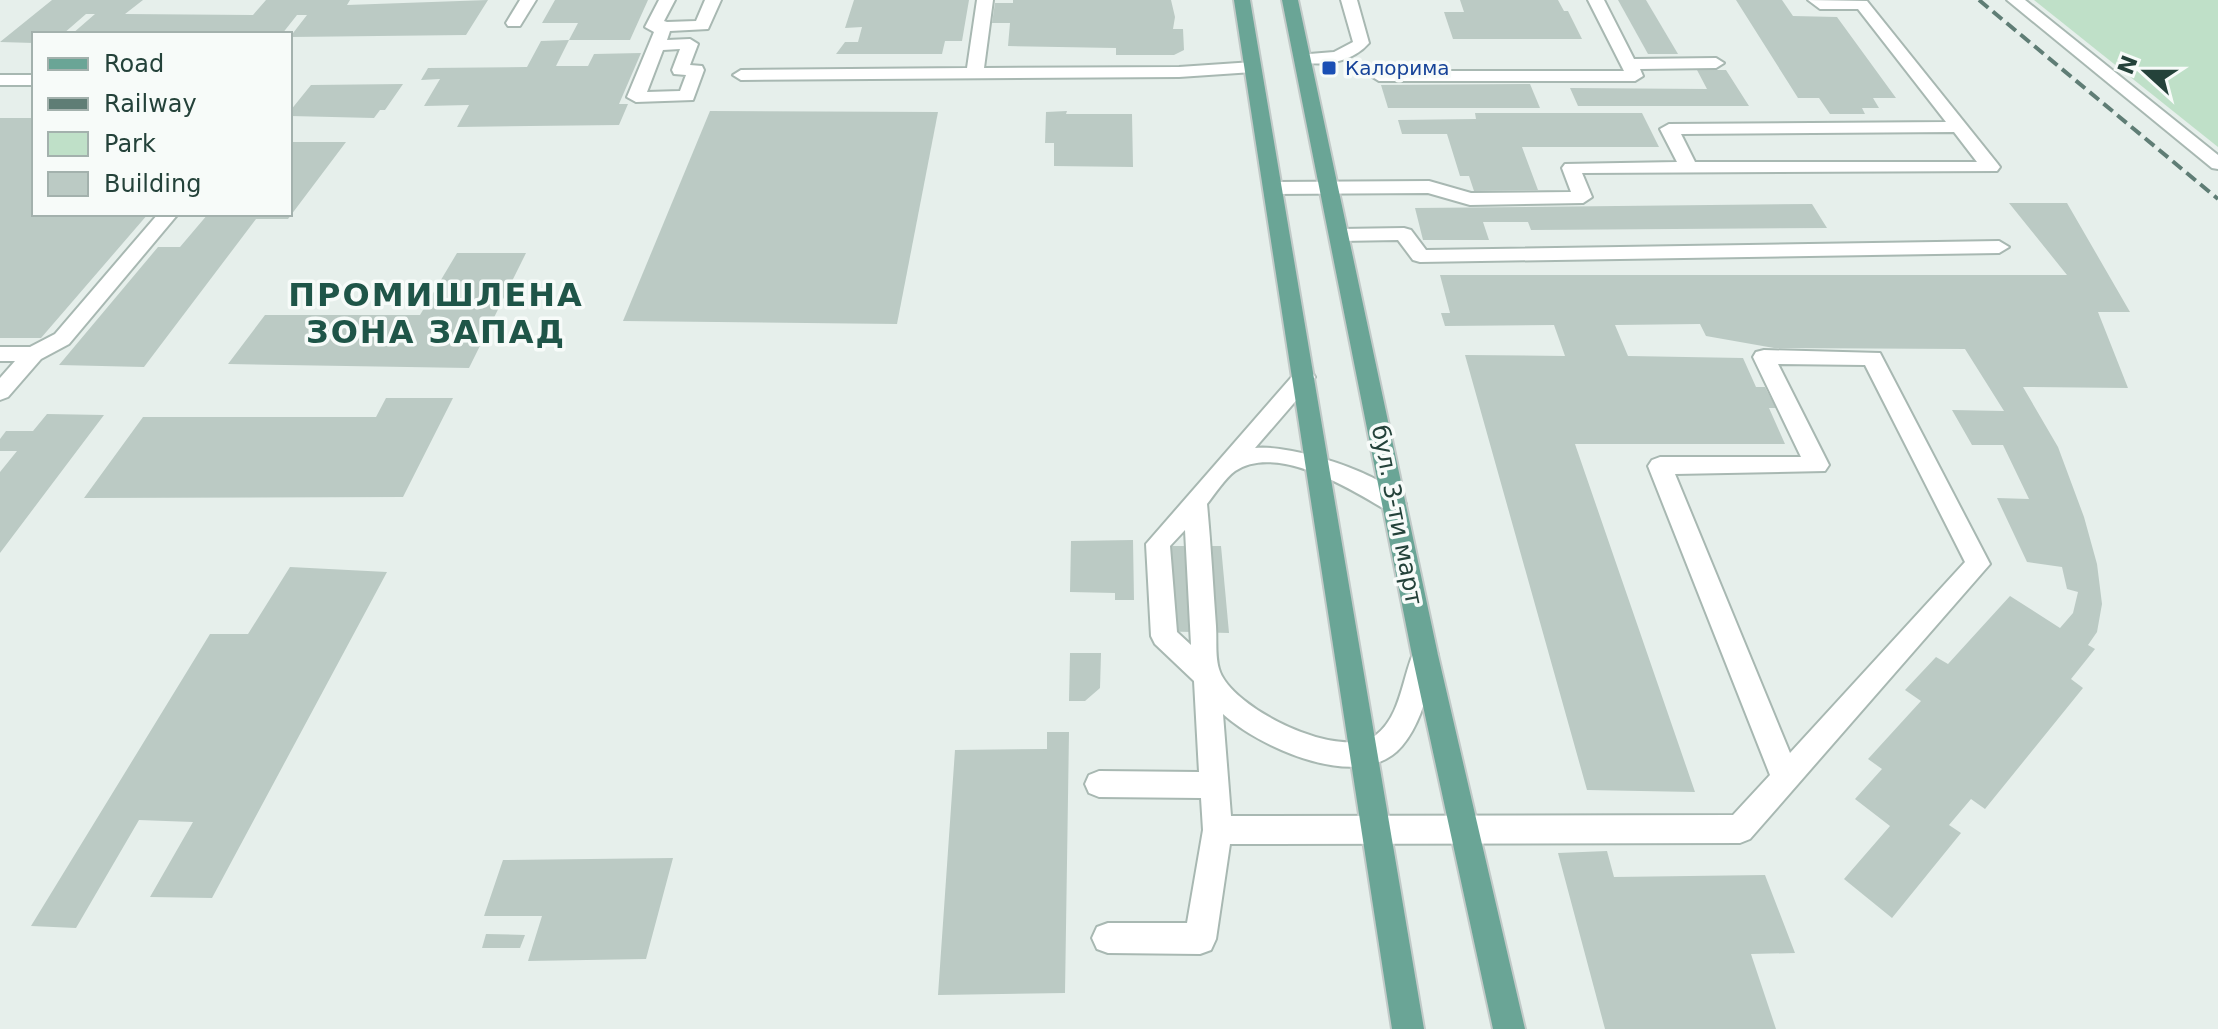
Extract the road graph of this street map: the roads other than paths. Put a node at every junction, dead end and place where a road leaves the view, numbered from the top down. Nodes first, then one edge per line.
1 (528, 0) edge
2 (667, 0) edge
3 (713, 0) edge
4 (985, 0) edge
5 (1242, 0) edge
6 (1290, 0) edge
7 (1349, 0) edge
8 (1596, 0) edge
9 (1816, 0) edge
10 (2015, 0) edge
11 (514, 23) dead end
12 (664, 26) junction
13 (656, 45) junction
14 (1303, 58) junction
15 (1716, 63) dead end
16 (1629, 64) junction
17 (1253, 67) junction
18 (975, 74) junction
19 (741, 75) dead end
20 (1379, 76) dead end
21 (0, 80) edge
22 (32, 80) edge
23 (1959, 127) junction
24 (2218, 164) edge
25 (1689, 168) junction
26 (1273, 188) junction
27 (1330, 188) junction
28 (166, 216) edge
29 (1340, 235) junction
30 (1999, 247) dead end
31 (0, 354) edge
32 (33, 354) junction
33 (1304, 377) junction
34 (0, 392) edge
35 (1229, 464) junction
36 (1318, 467) junction
37 (1195, 502) junction
38 (1394, 504) junction
39 (1425, 655) junction
40 (1207, 676) junction
41 (1365, 753) junction
42 (1786, 778) junction
43 (1099, 784) dead end
44 (1214, 785) junction
45 (1376, 828) junction
46 (1218, 830) junction
47 (1463, 830) junction
48 (1108, 938) dead end
49 (1408, 1029) edge
50 (1509, 1029) edge

1 - 11 street
2 - 12 street
3 - 12 street
4 - 18 street
5 - 17 main road
6 - 14 main road, бул. 3-ти март
7 - 14 street
8 - 16 street
9 - 23 street
10 - 24 street
12 - 13 street
13 - 13 street
14 - 27 main road, бул. 3-ти март
15 - 16 street
16 - 20 street
17 - 18 street
17 - 26 main road
18 - 19 street
21 - 22 street
23 - 25 street
23 - 25 street
25 - 27 street
26 - 27 street
26 - 33 main road
27 - 29 main road, бул. 3-ти март
28 - 32 street
29 - 30 street
29 - 38 main road, бул. 3-ти март
31 - 32 street
32 - 34 street
33 - 35 street
33 - 36 main road
35 - 36 street
35 - 37 street
36 - 38 street
36 - 41 main road
37 - 40 street
37 - 40 street
38 - 39 main road, бул. 3-ти март
39 - 41 street
39 - 47 main road, бул. 3-ти март
40 - 41 street
40 - 44 street
41 - 45 main road
42 - 42 street
42 - 47 street
43 - 44 street
44 - 46 street
45 - 46 street
45 - 47 street
45 - 49 main road
46 - 48 street
47 - 50 main road, бул. 3-ти март

